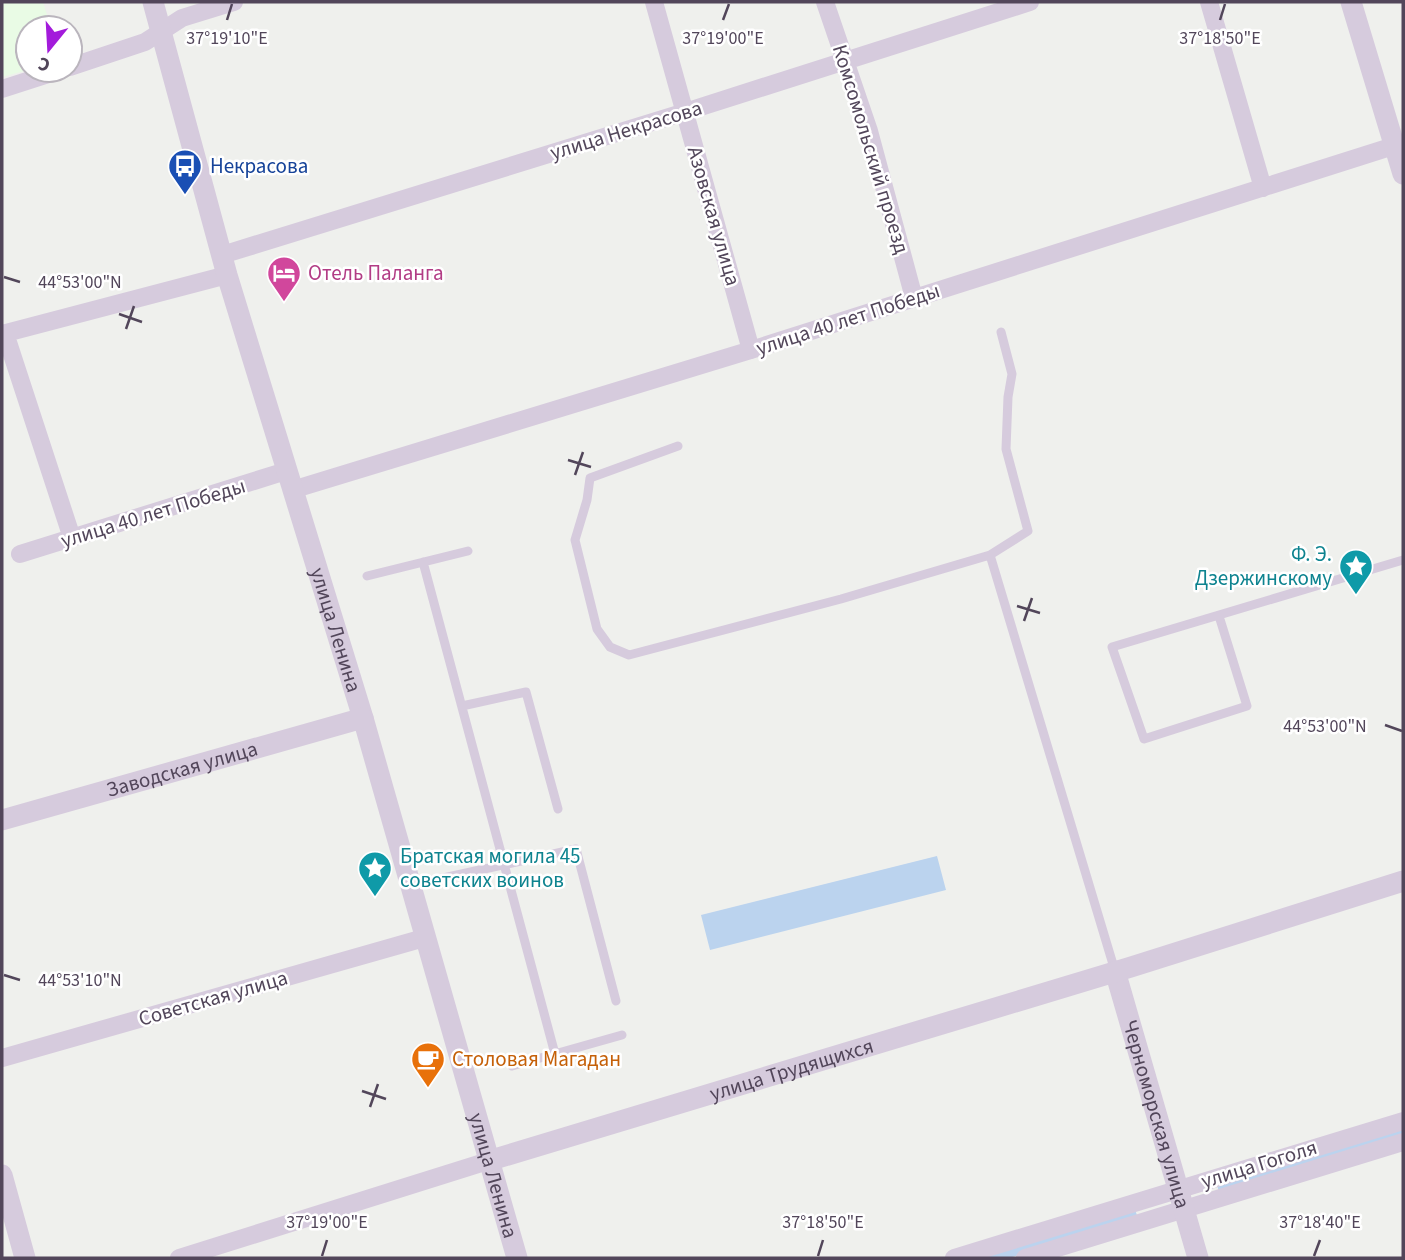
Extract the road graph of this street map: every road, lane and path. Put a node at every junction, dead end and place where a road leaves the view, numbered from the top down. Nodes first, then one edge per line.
1 (153, 2) edge
2 (234, 2) edge
3 (654, 2) edge
4 (825, 2) edge
5 (1030, 2) edge
6 (1209, 2) edge
7 (1352, 2) edge
8 (161, 32) junction
9 (846, 61) junction
10 (84, 63) edge
11 (685, 112) junction
12 (1399, 144) edge
13 (1403, 174) edge
14 (1263, 188) junction
15 (225, 265) junction
16 (914, 298) junction
17 (1002, 332) dead end
18 (3, 334) edge
19 (751, 350) junction
20 (678, 446) dead end
21 (289, 480) junction
22 (72, 538) junction
23 (468, 551) dead end
24 (20, 554) dead end
25 (990, 555) junction
26 (1403, 561) edge
27 (423, 562) junction
28 (367, 576) dead end
29 (1219, 616) junction
30 (462, 706) junction
31 (362, 718) junction
32 (558, 809) dead end
33 (2, 820) edge
34 (504, 864) junction
35 (1403, 881) edge
36 (409, 885) junction
37 (424, 939) junction
38 (1115, 971) junction
39 (616, 1001) dead end
40 (622, 1035) dead end
41 (555, 1054) junction
42 (2, 1058) edge
43 (512, 1066) dead end
44 (1403, 1121) edge
45 (1403, 1142) edge
46 (488, 1161) junction
47 (2, 1175) edge
48 (1177, 1189) junction
49 (1184, 1210) junction
50 (25, 1258) edge
51 (179, 1258) edge
52 (517, 1258) edge
53 (954, 1258) edge
54 (1025, 1258) edge
55 (1198, 1258) edge

1 - 8 street, улица Ленина
2 - 8 street
3 - 11 street, Азовская улица
4 - 9 street, Комсомольский проезд
5 - 9 street, улица Некрасова
6 - 14 street
7 - 12 street
8 - 10 street
8 - 15 street, улица Ленина
9 - 11 street, улица Некрасова
9 - 16 street, Комсомольский проезд
11 - 15 street, улица Некрасова
11 - 19 street, Азовская улица
12 - 13 street
12 - 14 street, улица 40 лет Победы
14 - 16 street, улица 40 лет Победы
15 - 18 street, улица Некрасова
15 - 21 street, улица Ленина
16 - 19 street, улица 40 лет Победы
17 - 25 lane
18 - 22 street
19 - 21 street, улица 40 лет Победы
20 - 25 lane
21 - 22 street, улица 40 лет Победы
21 - 31 street, улица Ленина
22 - 24 street, улица 40 лет Победы
23 - 27 lane
25 - 38 lane
26 - 29 lane
27 - 28 lane
27 - 30 lane
29 - 29 lane
30 - 32 lane
30 - 34 lane
31 - 33 street, Заводская улица
31 - 36 street, улица Ленина
34 - 36 lane
34 - 39 lane
34 - 41 lane
35 - 38 street, улица Трудящихся
36 - 37 street, улица Ленина
37 - 42 street, Советская улица
37 - 46 street, улица Ленина
38 - 46 street, улица Трудящихся
38 - 48 street, Черноморская улица
40 - 41 lane
41 - 43 lane
44 - 48 street, улица Гоголя
45 - 49 street, улица Гоголя
46 - 51 street, улица Трудящихся
46 - 52 street, улица Ленина
47 - 50 street
48 - 49 street, Черноморская улица
48 - 53 street, улица Гоголя
49 - 54 street, улица Гоголя
49 - 55 street, Черноморская улица

